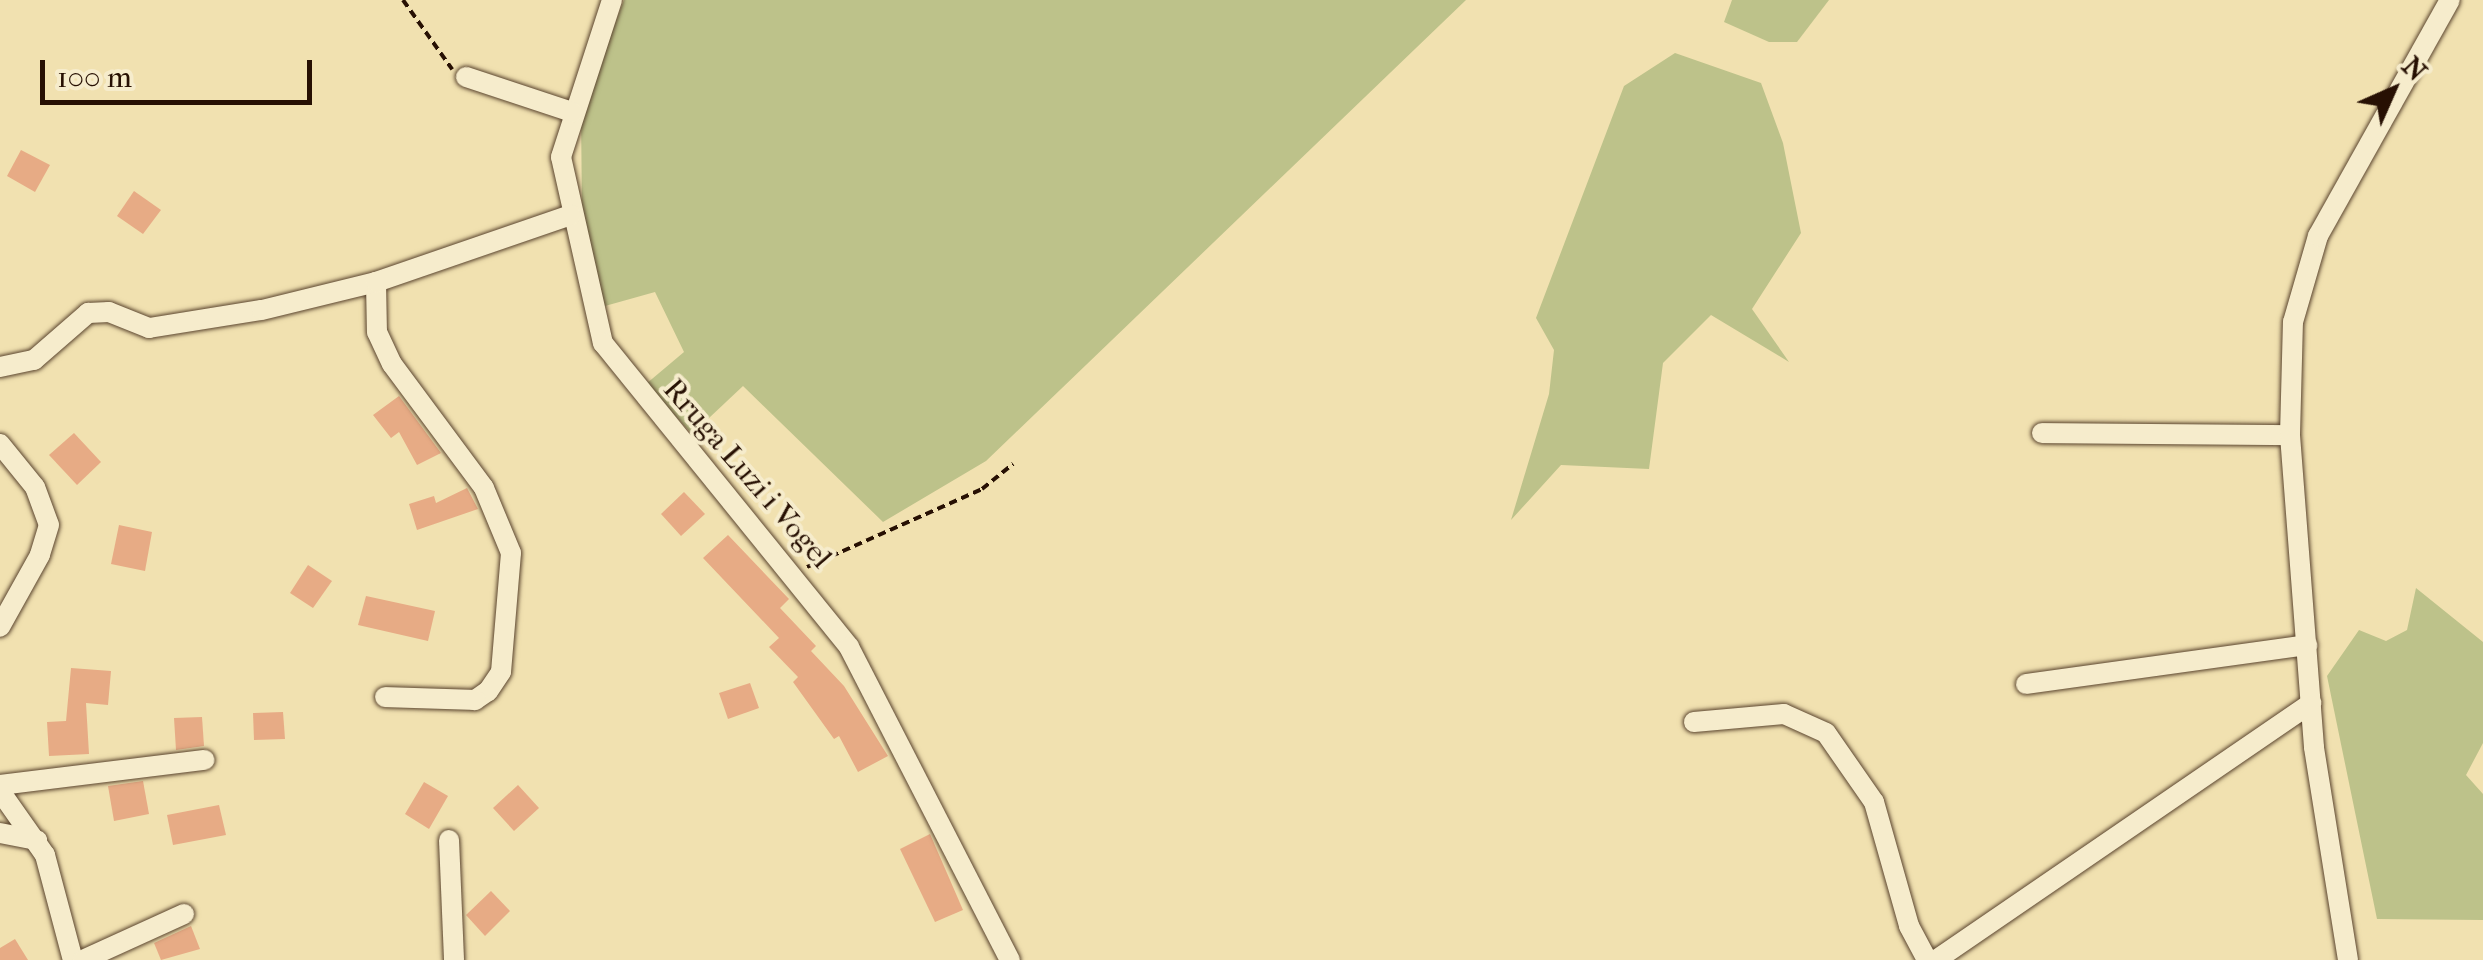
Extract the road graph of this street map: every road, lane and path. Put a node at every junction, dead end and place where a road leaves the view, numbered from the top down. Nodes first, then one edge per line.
1 (404, 0) edge
2 (612, 0) edge
3 (2450, 0) edge
4 (466, 77) joint
5 (572, 112) junction
6 (571, 215) junction
7 (376, 282) junction
8 (0, 368) edge
9 (2042, 432) dead end
10 (2290, 435) junction
11 (0, 444) edge
12 (1013, 464) dead end
13 (794, 572) junction
14 (0, 628) edge
15 (2307, 644) junction
16 (2026, 684) dead end
17 (385, 697) dead end
18 (2311, 703) junction
19 (1694, 722) dead end
20 (204, 760) dead end
21 (0, 788) edge
22 (0, 832) edge
23 (37, 840) junction
24 (449, 840) dead end
25 (184, 914) dead end
26 (73, 960) edge
27 (83, 960) edge
28 (454, 960) edge
29 (1010, 960) edge
30 (1927, 960) edge
31 (1936, 960) edge
32 (2348, 960) edge

1 - 4 path
2 - 5 street, Rruga Luzi i Vogel
3 - 10 street
4 - 5 street
5 - 6 street, Rruga Luzi i Vogel
6 - 7 street
6 - 13 street, Rruga Luzi i Vogel
7 - 8 street
7 - 17 street
9 - 10 street
10 - 15 street
11 - 14 street
12 - 13 path
13 - 29 street, Rruga Luzi i Vogel
15 - 16 street
15 - 18 street
18 - 31 street
18 - 32 street
19 - 30 street
20 - 21 street
21 - 23 street
22 - 23 street
23 - 26 street
24 - 28 street
25 - 27 street

